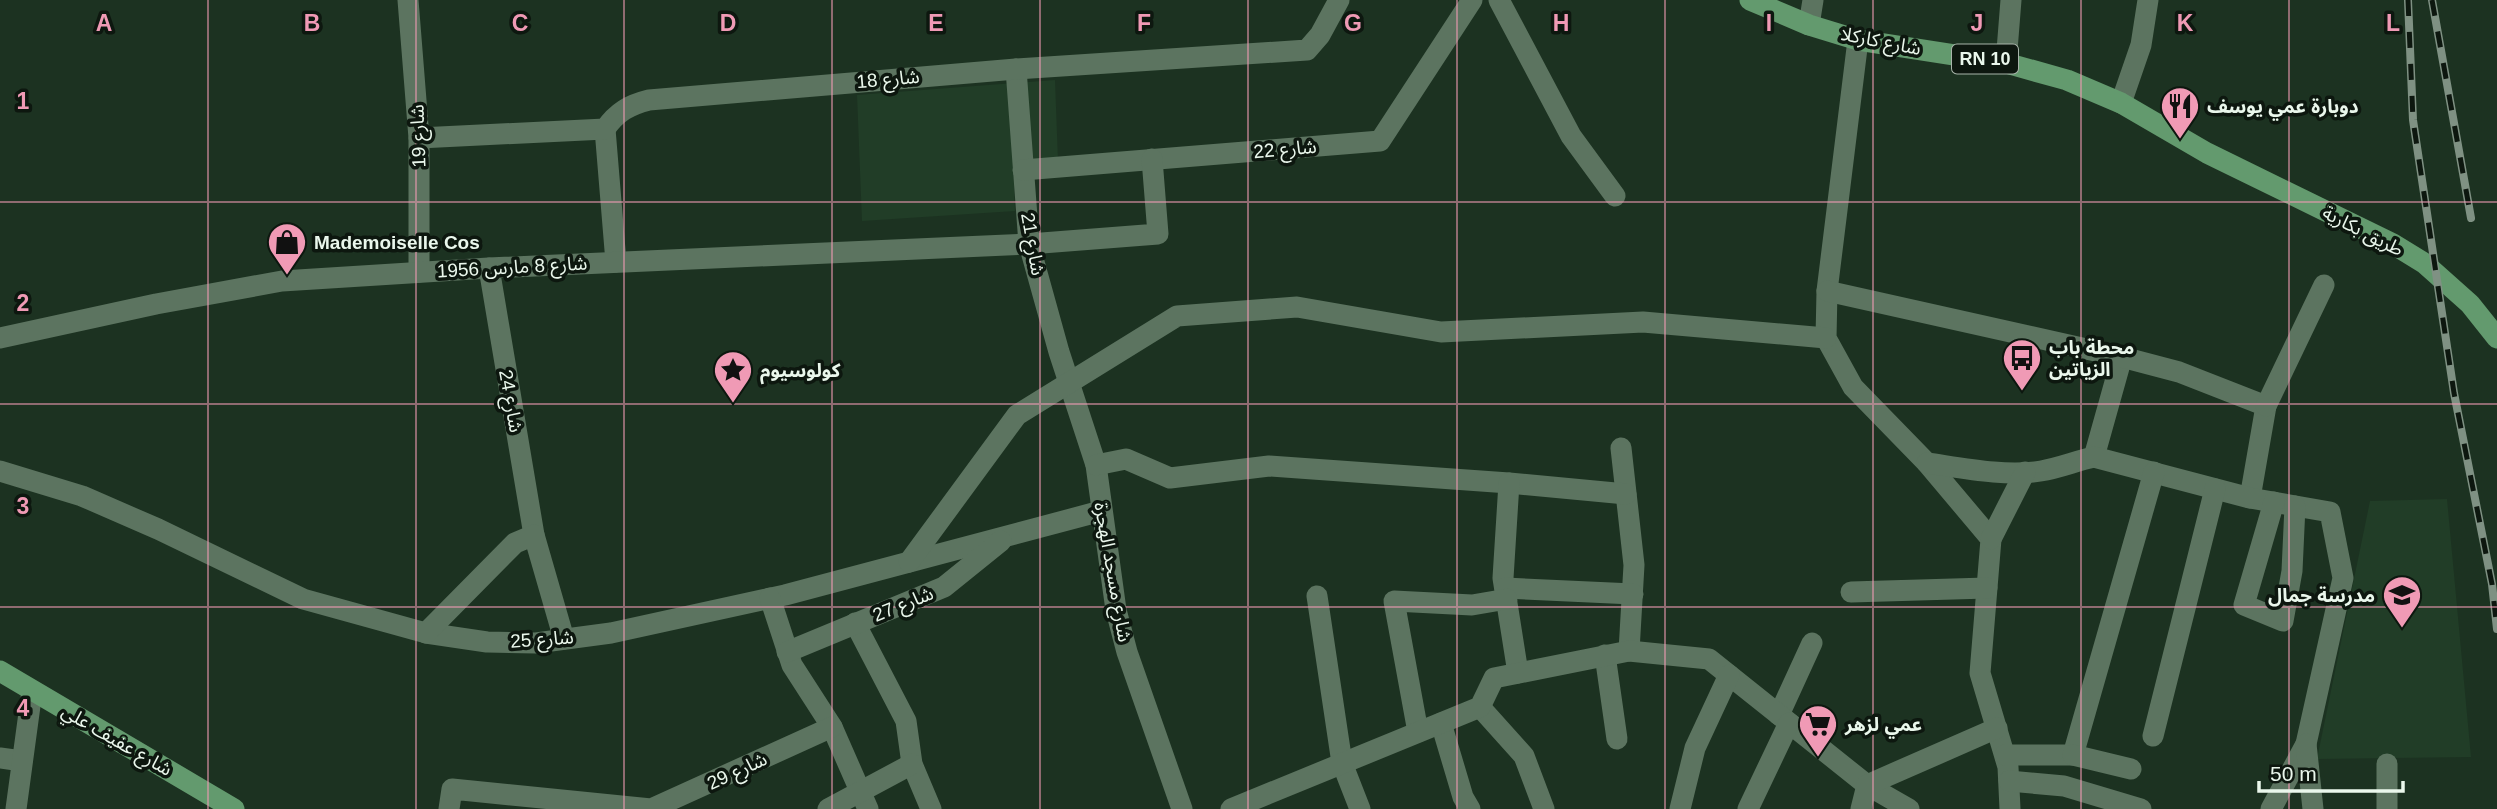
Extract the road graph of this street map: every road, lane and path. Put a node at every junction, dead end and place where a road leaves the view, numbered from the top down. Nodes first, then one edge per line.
1 (408, 0) edge
2 (1339, 0) edge
3 (1472, 0) edge
4 (1499, 0) edge
5 (1751, 0) edge
6 (1813, 0) edge
7 (2011, 0) edge
8 (2148, 0) edge
9 (1810, 25) junction
10 (1858, 40) junction
11 (2006, 63) junction
12 (1016, 69) junction
13 (2121, 103) junction
14 (605, 129) junction
15 (419, 138) junction
16 (2207, 153) joint
17 (1152, 159) junction
18 (1023, 170) junction
19 (1615, 197) dead end
20 (1029, 244) junction
21 (616, 261) junction
22 (489, 268) junction
23 (419, 272) junction
24 (2324, 285) dead end
25 (1827, 291) junction
26 (0, 338) edge
27 (1826, 338) junction
28 (2497, 338) edge
29 (2122, 357) junction
30 (2266, 406) junction
31 (1080, 413) joint
32 (1621, 448) dead end
33 (2094, 457) junction
34 (1927, 463) junction
35 (1096, 465) junction
36 (0, 471) edge
37 (2025, 472) junction
38 (2154, 472) junction
39 (1509, 483) junction
40 (2215, 489) junction
41 (1626, 494) junction
42 (2250, 498) junction
43 (2274, 502) junction
44 (2295, 506) junction
45 (1101, 511) junction
46 (534, 535) junction
47 (1006, 536) junction
48 (1991, 539) junction
49 (909, 562) junction
50 (1987, 588) junction
51 (1851, 592) dead end
52 (1506, 593) junction
53 (1633, 594) junction
54 (1317, 596) dead end
55 (770, 598) junction
56 (855, 623) junction
57 (426, 633) junction
58 (564, 639) junction
59 (1812, 643) dead end
60 (1629, 651) junction
61 (787, 652) junction
62 (1605, 656) junction
63 (0, 671) edge
64 (1518, 673) junction
65 (1729, 676) junction
66 (33, 691) junction
67 (1480, 707) junction
68 (1784, 719) junction
69 (1441, 723) junction
70 (832, 727) junction
71 (1997, 728) junction
72 (1418, 732) junction
73 (2153, 736) dead end
74 (1617, 739) dead end
75 (2306, 744) junction
76 (2004, 755) junction
77 (2073, 755) junction
78 (0, 758) edge
79 (22, 761) junction
80 (912, 764) junction
81 (1342, 764) junction
82 (2386, 764) dead end
83 (2131, 769) dead end
84 (2009, 781) junction
85 (1867, 785) junction
86 (864, 800) edge
87 (493, 801) edge
88 (205, 802) edge
89 (16, 809) edge
90 (234, 809) edge
91 (449, 809) edge
92 (828, 809) edge
93 (931, 809) edge
94 (1182, 809) edge
95 (1231, 809) edge
96 (1360, 809) edge
97 (1470, 809) edge
98 (1544, 809) edge
99 (1680, 809) edge
100 (1748, 809) edge
101 (1861, 809) edge
102 (1909, 809) edge
103 (2010, 809) edge
104 (2141, 809) edge
105 (2271, 809) edge
106 (2313, 809) edge
107 (2387, 809) edge

1 - 15 street, شارع 19
2 - 12 street, شارع 18
3 - 17 street, شارع 22
4 - 19 street
5 - 9 main road, شارع كاركلا / RN 10
6 - 9 street
7 - 11 street
8 - 13 street
9 - 10 main road, شارع كاركلا / RN 10
10 - 11 main road, شارع كاركلا / RN 10
10 - 25 street
11 - 13 main road, شارع كاركلا / RN 10
12 - 14 street, شارع 18
12 - 18 street, شارع 21
13 - 16 main road, شارع كاركلا / RN 10
14 - 15 street
14 - 21 street
15 - 23 street, شارع 19
16 - 28 main road, طريق بكارية / RN 10
17 - 18 street, شارع 22
17 - 20 street, شارع 8 مارس 1956
18 - 20 street, شارع 21
20 - 21 street, شارع 8 مارس 1956
20 - 31 street, شارع 21
21 - 22 street, شارع 8 مارس 1956
22 - 23 street, شارع 8 مارس 1956
22 - 46 street, شارع 24
23 - 26 street, شارع 8 مارس 1956
24 - 30 street
25 - 27 street
25 - 29 street
27 - 34 street
27 - 49 street
29 - 30 street
29 - 33 street
30 - 42 street
31 - 35 street, شارع مسجد الهجرة
32 - 41 street
33 - 37 street
33 - 38 street
34 - 37 street
34 - 48 street
35 - 39 street
35 - 45 street, شارع مسجد الهجرة
36 - 57 street, شارع 25
37 - 48 street
38 - 40 street
38 - 77 street
39 - 41 street
39 - 52 street
40 - 42 street
40 - 73 street
41 - 53 street
42 - 43 street
43 - 44 street
43 - 44 street
44 - 75 street
45 - 47 street, شارع 25
45 - 94 street, شارع مسجد الهجرة
46 - 57 street
46 - 58 street, شارع 24
47 - 49 street, شارع 25
47 - 56 street, شارع 27
48 - 50 street
49 - 55 street, شارع 25
50 - 51 street
50 - 71 street
52 - 53 street
52 - 64 street
52 - 72 street
53 - 60 street
54 - 81 street
55 - 58 street, شارع 25
55 - 61 street
56 - 61 street, شارع 27
56 - 80 street
57 - 58 street, شارع 25
59 - 68 street
60 - 62 street
60 - 65 street
61 - 70 street
62 - 64 street
62 - 74 street
63 - 66 main road, شارع عفيف علي
64 - 67 street
65 - 68 street
65 - 99 street
66 - 79 street
66 - 88 main road, شارع عفيف علي
67 - 69 street
67 - 98 street
68 - 85 street
68 - 100 street
69 - 72 street
69 - 97 street
70 - 86 street
70 - 87 street, شارع 29
71 - 76 street
71 - 85 street
72 - 81 street
75 - 105 street
75 - 106 street
76 - 77 street
76 - 84 street
77 - 83 street
78 - 79 street
79 - 89 street
80 - 86 street
80 - 93 street
81 - 95 street
81 - 96 street
82 - 107 street
84 - 103 street
84 - 104 street
85 - 101 street
85 - 102 street
86 - 92 street
87 - 91 street, شارع 29
88 - 90 main road, شارع عفيف علي

